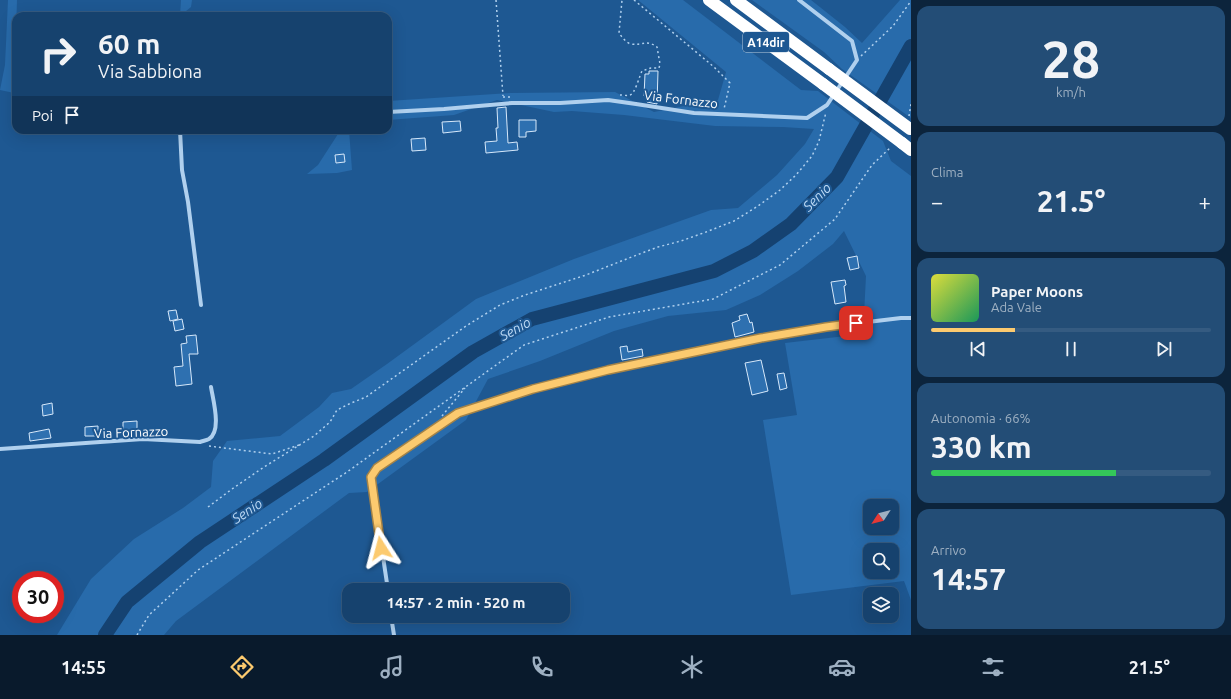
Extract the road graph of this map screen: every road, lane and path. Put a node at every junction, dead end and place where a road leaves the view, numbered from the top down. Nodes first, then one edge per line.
1 (496, 0) edge
2 (622, 0) edge
3 (634, 0) edge
4 (709, 0) edge
5 (736, 0) edge
6 (799, 0) edge
7 (911, 1) edge
8 (857, 60) junction
9 (618, 95) dead end
10 (503, 97) junction
11 (510, 97) dead end
12 (506, 104) junction
13 (911, 104) edge
14 (824, 106) junction
15 (392, 112) edge
16 (723, 115) junction
17 (910, 126) edge
18 (180, 134) edge
19 (901, 146) edge
20 (201, 305) dead end
21 (911, 318) edge
22 (467, 385) junction
23 (211, 387) dead end
24 (439, 420) dead end
25 (200, 442) junction
26 (302, 444) junction
27 (0, 449) edge
28 (208, 507) dead end
29 (387, 583) edge
30 (393, 623) edge
31 (137, 635) edge
32 (394, 635) edge

1 - 10 path
2 - 9 path
3 - 16 path
4 - 19 highway, A14dir, bridge
5 - 17 highway, A14dir, bridge
6 - 8 street
7 - 8 path
8 - 14 street, Via Fornazzo
10 - 11 path
10 - 12 path
12 - 15 street, Via Fornazzo
12 - 16 street, Via Fornazzo
13 - 17 path
14 - 16 street, Via Fornazzo
14 - 26 path
18 - 20 street
19 - 22 path
21 - 29 street
22 - 24 path
22 - 31 path
23 - 25 street
25 - 26 path
25 - 27 street, Via Fornazzo
26 - 28 path
30 - 32 street

